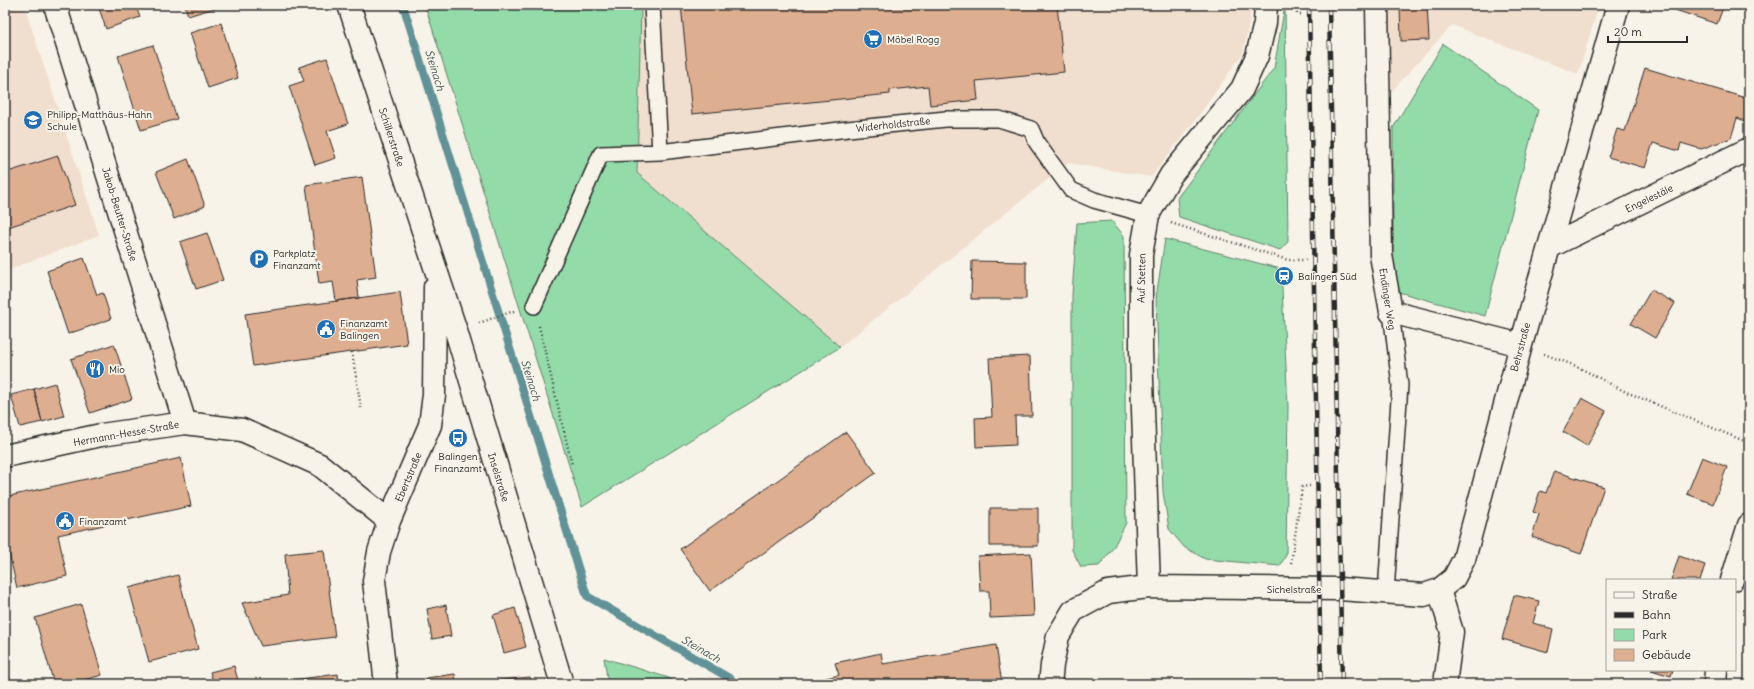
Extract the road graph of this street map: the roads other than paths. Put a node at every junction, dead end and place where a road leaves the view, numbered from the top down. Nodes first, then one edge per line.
1 (55, 5) edge
2 (349, 5) edge
3 (652, 5) edge
4 (1266, 5) edge
5 (1378, 5) edge
6 (1618, 5) edge
7 (1749, 149) edge
8 (660, 152) junction
9 (1148, 215) junction
10 (1549, 247) junction
11 (436, 269) junction
12 (527, 308) road end
13 (1391, 312) junction
14 (1521, 345) junction
15 (185, 423) junction
16 (5, 456) edge
17 (389, 521) junction
18 (1749, 525) edge
19 (1732, 579) edge
20 (1149, 587) junction
21 (1439, 590) junction
22 (1386, 592) junction
23 (1716, 671) edge
24 (386, 684) edge
25 (562, 684) edge
26 (1050, 684) edge
27 (1445, 684) edge
28 (1715, 684) edge

1 - 15 street, Jakob-Beutter-Straße
2 - 11 street, Schillerstraße
3 - 8 lane
4 - 9 street, Auf Stetten
5 - 13 street, Endinger Weg
6 - 10 street, Behrstraße
7 - 10 street, Engelestäle
8 - 9 lane, Widerholdstraße
8 - 12 lane, Widerholdstraße
9 - 20 street, Auf Stetten
10 - 14 street, Behrstraße
11 - 17 street, Ebertstraße
11 - 25 street, Inselstraße
13 - 14 street
13 - 22 lane, Endinger Weg
14 - 21 street, Behrstraße
15 - 16 street, Hermann-Hesse-Straße
15 - 17 street, Hermann-Hesse-Straße
17 - 24 street, Ebertstraße
18 - 19 street
20 - 22 street, Sichelstraße
20 - 26 street
21 - 22 street, Sichelstraße
21 - 27 street
23 - 28 street

